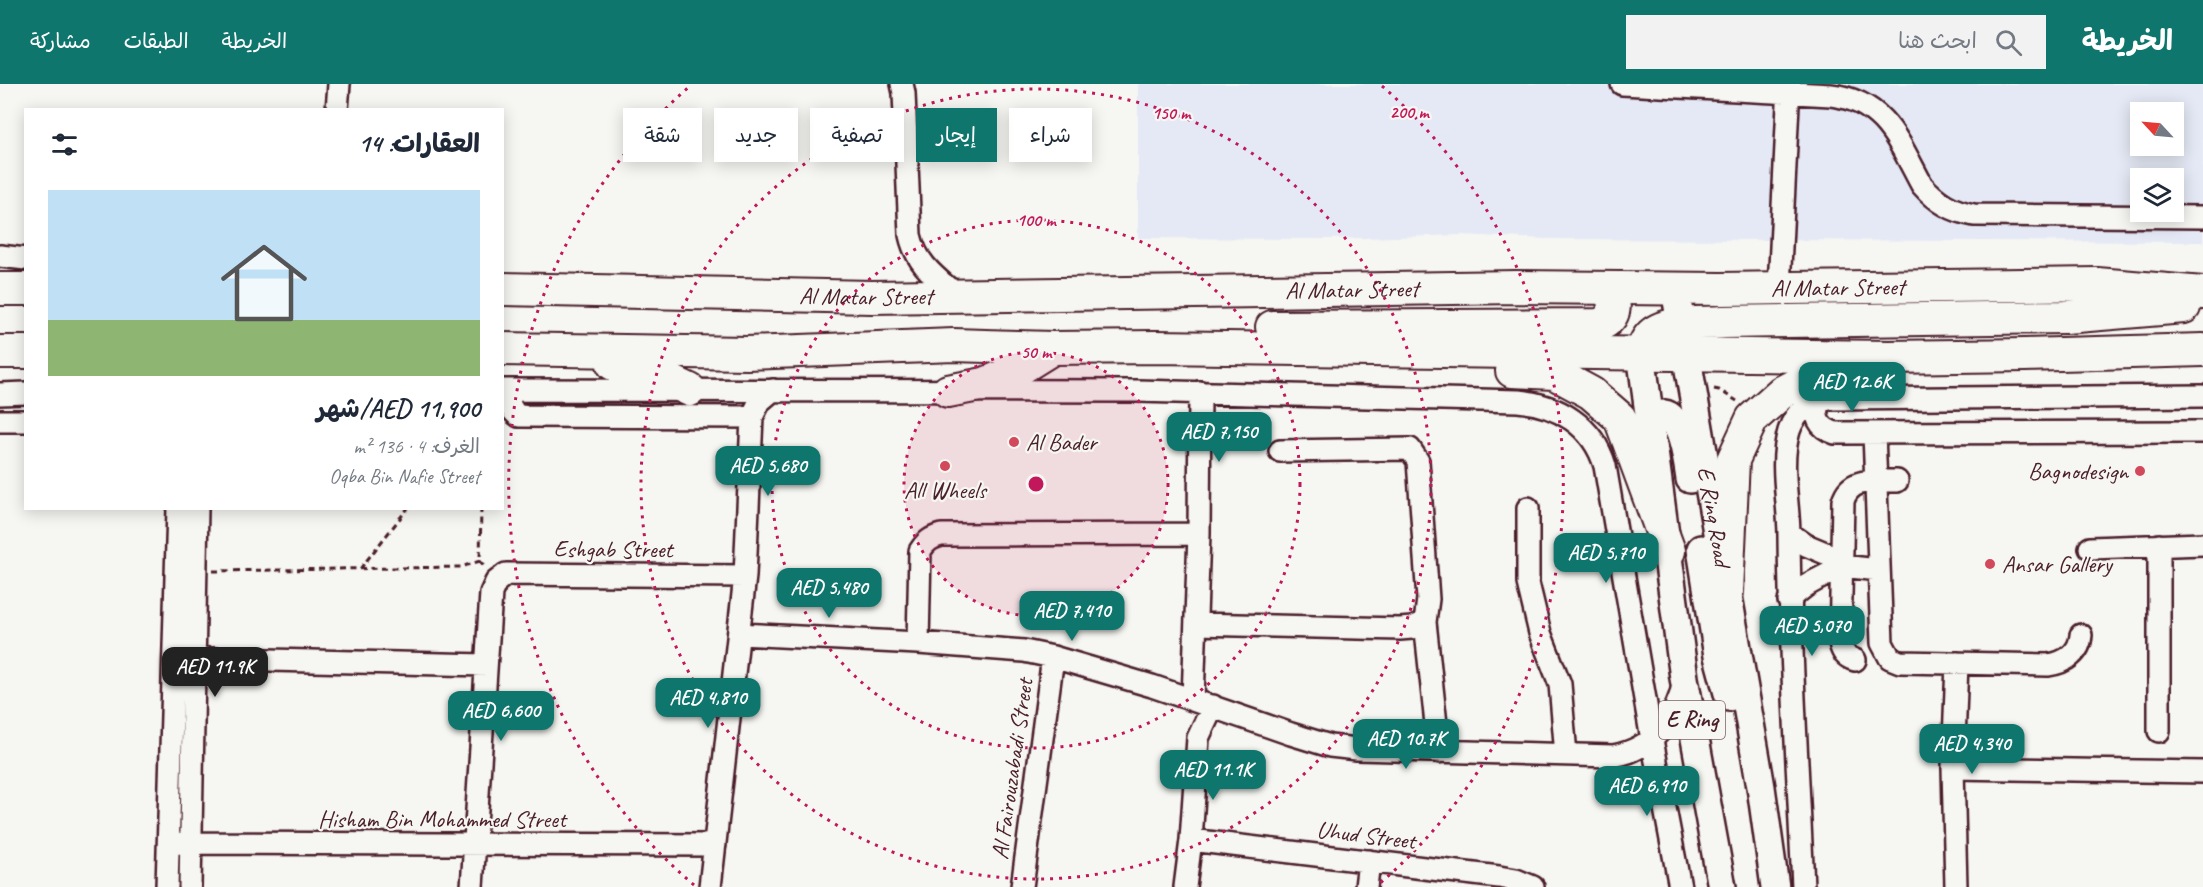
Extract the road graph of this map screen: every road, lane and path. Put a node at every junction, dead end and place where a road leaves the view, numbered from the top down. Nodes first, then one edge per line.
1 (339, 84) edge
2 (902, 84) edge
3 (1622, 84) edge
4 (1789, 88) edge
5 (337, 108) edge
6 (2203, 216) edge
7 (0, 256) edge
8 (24, 260) edge
9 (1605, 288) junction
10 (1779, 288) junction
11 (0, 289) edge
12 (24, 289) edge
13 (504, 289) edge
14 (1675, 289) junction
15 (2203, 293) edge
16 (955, 294) junction
17 (2203, 305) edge
18 (1684, 339) junction
19 (1156, 347) junction
20 (516, 348) edge
21 (1053, 348) junction
22 (1352, 349) junction
23 (2203, 350) edge
24 (0, 352) edge
25 (24, 352) edge
26 (1641, 353) junction
27 (1889, 357) junction
28 (506, 390) edge
29 (690, 390) junction
30 (730, 390) junction
31 (772, 390) junction
32 (948, 391) junction
33 (1200, 392) junction
34 (24, 393) edge
35 (0, 394) edge
36 (2203, 396) edge
37 (1819, 400) junction
38 (752, 417) junction
39 (1649, 417) junction
40 (0, 421) edge
41 (24, 421) edge
42 (2203, 432) edge
43 (1874, 433) junction
44 (1280, 450) dead end
45 (1897, 481) dead end
46 (1876, 482) junction
47 (1528, 508) dead end
48 (178, 510) edge
49 (197, 510) edge
50 (406, 510) edge
51 (481, 510) edge
52 (1789, 533) junction
53 (1199, 534) junction
54 (2203, 544) edge
55 (2159, 545) junction
56 (2090, 548) dead end
57 (1669, 551) junction
58 (480, 561) junction
59 (1841, 566) junction
60 (360, 568) junction
61 (1879, 570) junction
62 (196, 571) junction
63 (745, 576) junction
64 (494, 588) junction
65 (1727, 592) junction
66 (1789, 601) junction
67 (1425, 622) junction
68 (1196, 624) junction
69 (739, 634) junction
70 (2081, 635) dead end
71 (918, 643) junction
72 (1053, 657) junction
73 (185, 658) junction
74 (1855, 660) dead end
75 (1957, 663) junction
76 (486, 665) junction
77 (1684, 678) junction
78 (1203, 702) junction
79 (2159, 731) dead end
80 (1751, 734) junction
81 (1652, 740) junction
82 (1439, 752) junction
83 (1566, 755) junction
84 (1613, 756) junction
85 (1953, 768) junction
86 (2203, 772) edge
87 (1660, 780) junction
88 (1191, 840) junction
89 (170, 843) junction
90 (192, 843) junction
91 (476, 845) junction
92 (715, 846) junction
93 (1369, 861) junction
94 (167, 887) edge
95 (190, 887) edge
96 (472, 887) edge
97 (710, 887) edge
98 (1022, 887) edge
99 (1185, 887) edge
100 (1366, 887) edge
101 (1533, 887) edge
102 (1680, 887) edge
103 (1722, 887) edge
104 (1775, 887) edge
105 (1803, 887) edge
106 (1956, 887) edge

1 - 5 street
2 - 16 street
3 - 4 street
4 - 6 street
4 - 10 street
7 - 8 street
9 - 14 highway, Al Matar Street
9 - 16 highway, Al Matar Street
9 - 19 highway
10 - 14 highway, Al Matar Street
10 - 15 highway, Al Matar Street
11 - 12 highway
13 - 16 highway, Al Matar Street
14 - 18 main road, E Ring Road / E Ring
17 - 18 highway
18 - 26 highway
18 - 27 highway
18 - 65 main road, E Ring Road / E Ring
19 - 21 highway
19 - 22 highway
20 - 21 highway
20 - 29 highway
21 - 32 highway
22 - 26 highway
22 - 57 highway
23 - 27 highway
24 - 25 highway
26 - 39 main road, E Ring Road / E Ring
27 - 65 highway
28 - 29 street
28 - 38 street
29 - 30 street
30 - 31 street
30 - 38 street
31 - 32 street
31 - 38 street
32 - 33 street
33 - 53 street
33 - 81 street
34 - 35 street
36 - 37 street
37 - 43 street
37 - 52 street
38 - 63 street
39 - 57 main road, E Ring Road / E Ring
39 - 80 main road
40 - 41 street
42 - 43 street
43 - 46 street
44 - 67 street
45 - 46 street
46 - 59 street
46 - 61 street
47 - 83 street
48 - 73 street
49 - 62 street
50 - 60 path
51 - 58 path
52 - 59 street
52 - 66 street
53 - 68 street
53 - 71 street
54 - 55 street
55 - 56 street
55 - 79 street
57 - 77 main road, E Ring Road / E Ring
58 - 60 path
58 - 64 path
59 - 61 street
59 - 66 street
59 - 74 street
60 - 62 path
61 - 75 street
62 - 73 street
63 - 64 street, Eshgab Street
63 - 69 street
64 - 76 street
65 - 80 main road, E Ring Road / E Ring
66 - 105 street
67 - 68 street
67 - 82 street
68 - 78 street
69 - 71 street
69 - 92 street
70 - 75 street
71 - 72 street
72 - 78 street
72 - 98 street, Al Fairouzabadi Street
73 - 76 street
73 - 89 street
73 - 90 street
75 - 85 street
76 - 91 street
77 - 81 street
77 - 103 main road, E Ring Road / E Ring
78 - 82 street
78 - 88 street
80 - 104 main road, E Ring Road / E Ring
81 - 84 street
81 - 87 street
82 - 83 street
83 - 84 street
84 - 87 street
85 - 86 street
85 - 106 street
87 - 102 street
88 - 93 street, Uhud Street
88 - 99 street
89 - 90 street, Hisham Bin Mohammed Street
89 - 94 street
90 - 91 street, Hisham Bin Mohammed Street
90 - 95 street
91 - 92 street, Hisham Bin Mohammed Street
91 - 96 street
92 - 97 street
93 - 100 street
93 - 101 street, Uhud Street

